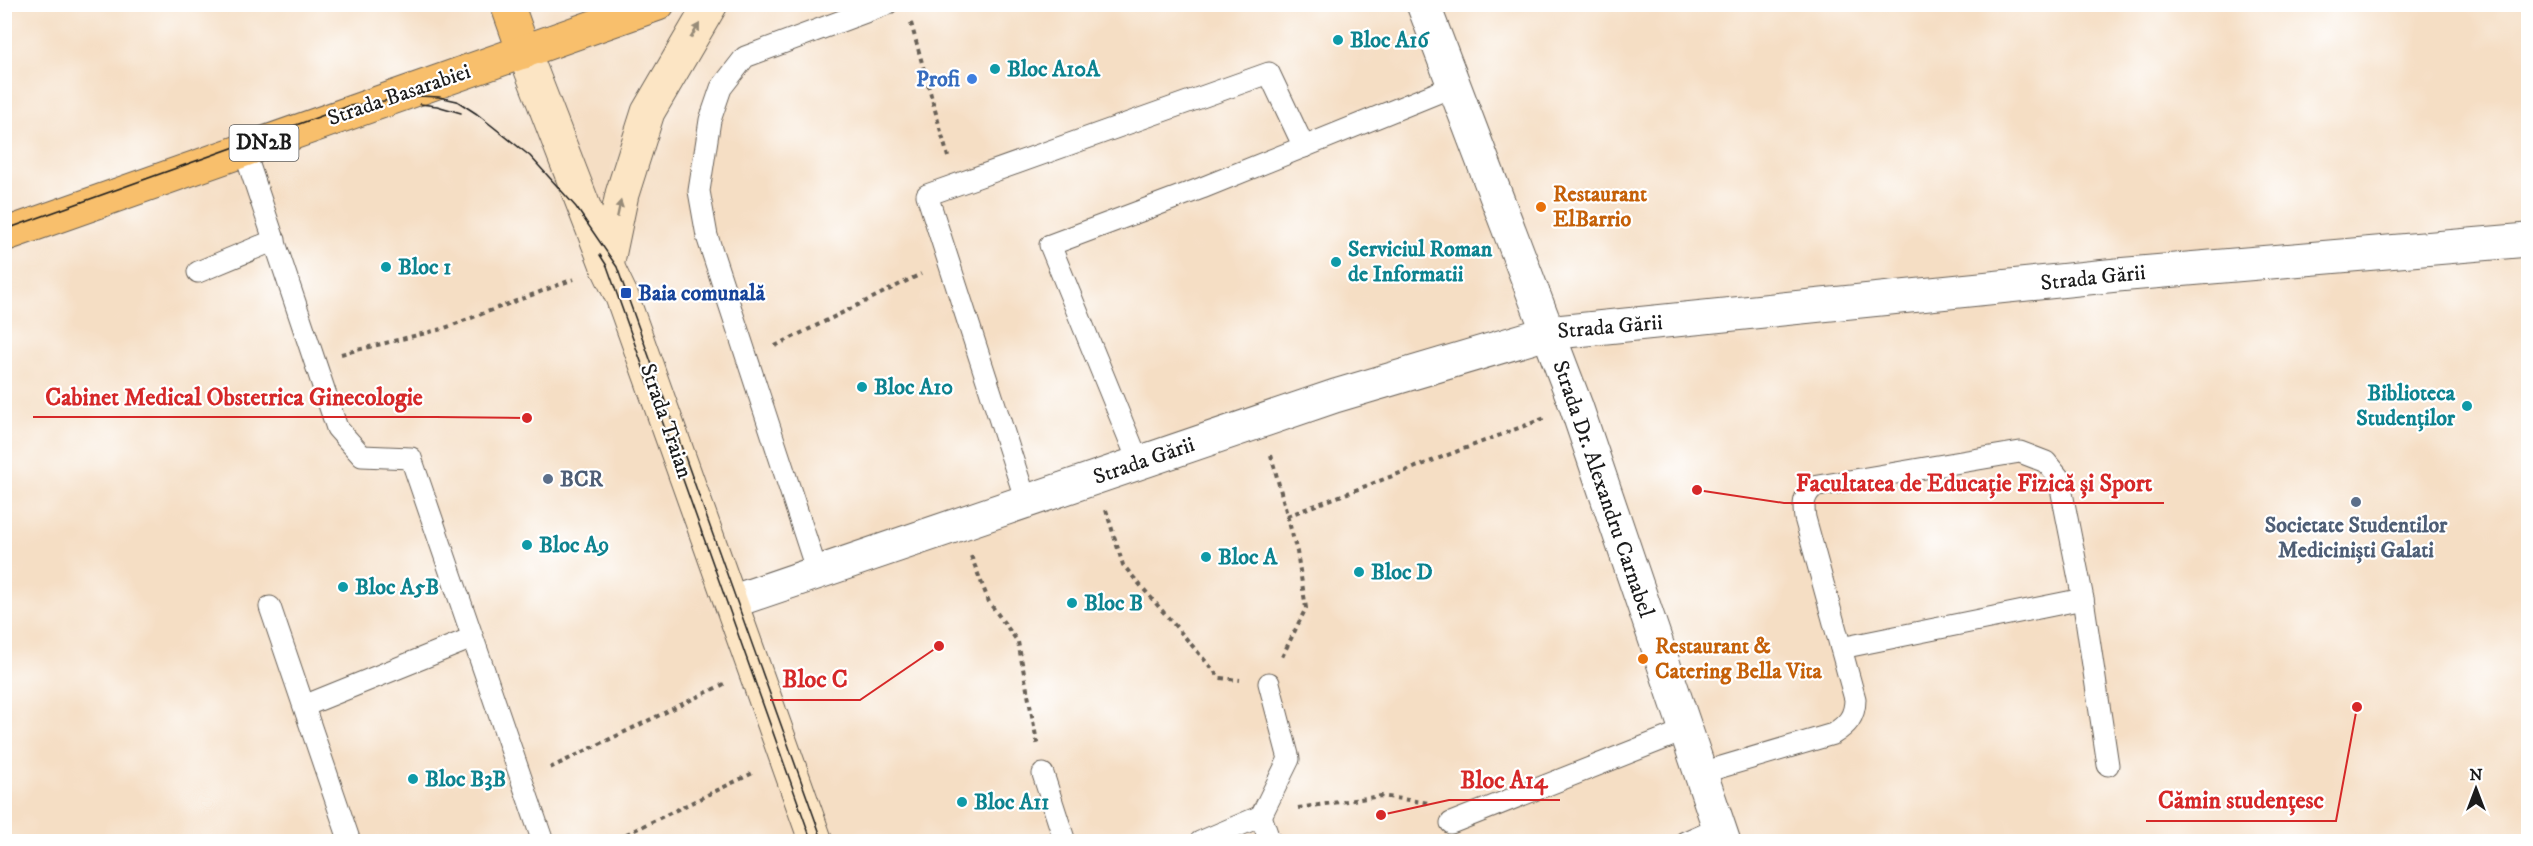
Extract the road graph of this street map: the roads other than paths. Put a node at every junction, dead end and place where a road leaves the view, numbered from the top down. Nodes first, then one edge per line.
1 (507, 4) edge
2 (658, 4) edge
3 (711, 4) edge
4 (887, 4) edge
5 (1423, 4) edge
6 (524, 52) junction
7 (1454, 86) junction
8 (1304, 147) junction
9 (244, 150) junction
10 (4, 235) edge
11 (275, 240) junction
12 (2529, 240) edge
13 (607, 266) junction
14 (198, 272) dead end
15 (1547, 333) junction
16 (1139, 463) junction
17 (1026, 501) junction
18 (817, 573) junction
19 (2083, 598) junction
20 (731, 602) junction
21 (270, 607) dead end
22 (472, 638) junction
23 (1841, 648) junction
24 (1269, 683) road end
25 (304, 706) junction
26 (1686, 730) junction
27 (2108, 765) dead end
28 (1701, 773) junction
29 (1043, 774) road end
30 (1261, 816) junction
31 (1451, 823) road end
32 (1721, 834) edge
33 (350, 842) edge
34 (543, 842) edge
35 (816, 842) edge
36 (1065, 842) edge
37 (1200, 842) edge
38 (1270, 842) edge
39 (1685, 842) edge

1 - 6 main road, Strada Traian
2 - 6 main road, Strada Basarabiei / DN2B
13 -> 3 main road
4 - 18 lane
5 - 7 street, Strada Dr. Alexandru Carnabel
6 - 9 main road, Strada Basarabiei / DN2B
6 - 13 main road, Strada Traian
7 - 8 lane
7 - 15 street, Strada Dr. Alexandru Carnabel
8 - 16 lane
8 - 17 lane
9 - 10 main road, Strada Basarabiei / DN2B
9 - 11 lane
11 - 14 lane
11 - 22 lane
12 - 15 street, Strada Gării
13 - 20 main road, Strada Traian
15 - 16 street, Strada Gării
15 - 26 street, Strada Dr. Alexandru Carnabel
16 - 17 street, Strada Gării
17 - 18 street, Strada Gării
18 - 20 street, Strada Gării
19 - 23 lane
19 - 23 lane
19 - 27 lane
20 - 35 main road, Strada Traian
21 - 25 lane
22 - 25 lane
22 - 34 lane
23 - 28 lane
24 - 30 lane
25 - 33 lane
26 - 28 street, Strada Dr. Alexandru Carnabel
26 - 31 lane
28 - 32 street, Strada Dr. Alexandru Carnabel
29 - 36 lane
30 - 37 lane
30 - 38 lane
32 - 39 lane

